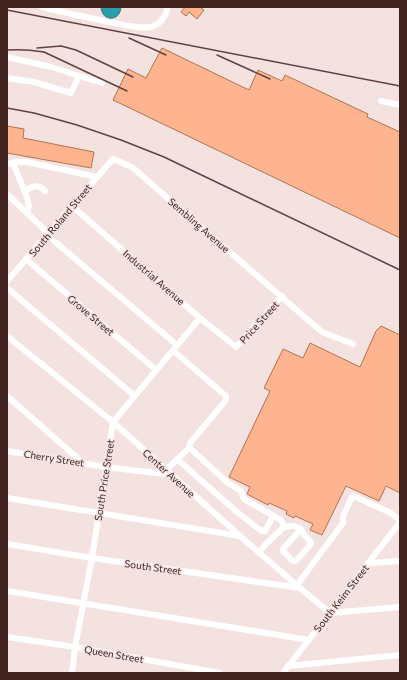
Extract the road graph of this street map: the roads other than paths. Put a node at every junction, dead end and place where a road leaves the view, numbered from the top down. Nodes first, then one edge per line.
1 (42, 7) edge
2 (167, 7) edge
3 (7, 57) edge
4 (80, 76) junction
5 (7, 78) edge
6 (102, 83) dead end
7 (380, 101) dead end
8 (400, 105) edge
9 (113, 159) joint
10 (10, 164) edge
11 (97, 177) junction
12 (45, 191) dead end
13 (25, 192) junction
14 (7, 194) edge
15 (72, 206) junction
16 (27, 213) junction
17 (48, 234) junction
18 (26, 259) junction
19 (7, 281) edge
20 (7, 288) edge
21 (282, 296) junction
22 (200, 318) junction
23 (7, 336) edge
24 (352, 344) dead end
25 (177, 345) junction
26 (236, 347) joint
27 (173, 351) junction
28 (156, 370) junction
29 (7, 396) edge
30 (135, 396) junction
31 (7, 404) edge
32 (16, 404) junction
33 (113, 422) junction
34 (189, 449) junction
35 (7, 450) edge
36 (177, 460) junction
37 (83, 463) junction
38 (106, 466) junction
39 (164, 472) junction
40 (7, 498) edge
41 (99, 512) junction
42 (273, 516) junction
43 (400, 521) edge
44 (284, 527) junction
45 (301, 529) junction
46 (240, 536) junction
47 (7, 544) edge
48 (259, 553) junction
49 (92, 558) junction
50 (400, 561) edge
51 (368, 563) junction
52 (298, 587) junction
53 (7, 591) edge
54 (83, 603) junction
55 (400, 608) edge
56 (330, 613) junction
57 (7, 637) edge
58 (309, 640) junction
59 (75, 647) junction
60 (400, 654) edge
61 (288, 666) junction
62 (72, 673) edge
63 (220, 673) edge
64 (283, 673) edge

1 - 2 street
3 - 4 street
4 - 5 street
4 - 6 street
7 - 8 street
9 - 11 street, South Roland Street
9 - 21 street, Sembling Avenue
10 - 11 street
10 - 13 street
11 - 15 street, South Roland Street
12 - 13 street
13 - 16 street
14 - 16 street
15 - 17 street, South Roland Street
15 - 22 street, Industrial Avenue
16 - 17 street
17 - 18 street, South Roland Street
17 - 25 street
18 - 19 street, South Roland Street
18 - 28 street, Grove Street
20 - 30 street
21 - 24 street, Sembling Avenue
21 - 26 street, Price Street
22 - 25 street
22 - 26 street, Industrial Avenue
23 - 33 street, Center Avenue
25 - 27 street
27 - 28 street
27 - 34 street
28 - 30 street
29 - 32 street
30 - 33 street
31 - 32 street
32 - 37 street
33 - 38 street, South Price Street
33 - 39 street, Center Avenue
34 - 36 street
34 - 42 street
35 - 37 street, Cherry Street
36 - 39 street
36 - 42 street
37 - 38 street, Cherry Street
38 - 39 street, Cherry Street
38 - 41 street, South Price Street
39 - 46 street, Center Avenue
40 - 41 street
41 - 46 street
41 - 49 street, South Price Street
42 - 44 street
43 - 51 street, South Keim Street
43 - 52 street
44 - 45 street
44 - 48 street
45 - 45 street
46 - 48 street, Center Avenue
47 - 49 street, South Street
48 - 52 street, Center Avenue
49 - 52 street, South Street
49 - 54 street, South Price Street
50 - 51 street
51 - 56 street, South Keim Street
52 - 56 street, Center Avenue
53 - 54 street
54 - 58 street
54 - 59 street, South Price Street
55 - 56 street
56 - 58 street, South Keim Street
57 - 59 street, Queen Street
58 - 61 street, South Keim Street
59 - 62 street, South Price Street
59 - 63 street, Queen Street
60 - 61 street
61 - 64 street, South Keim Street

